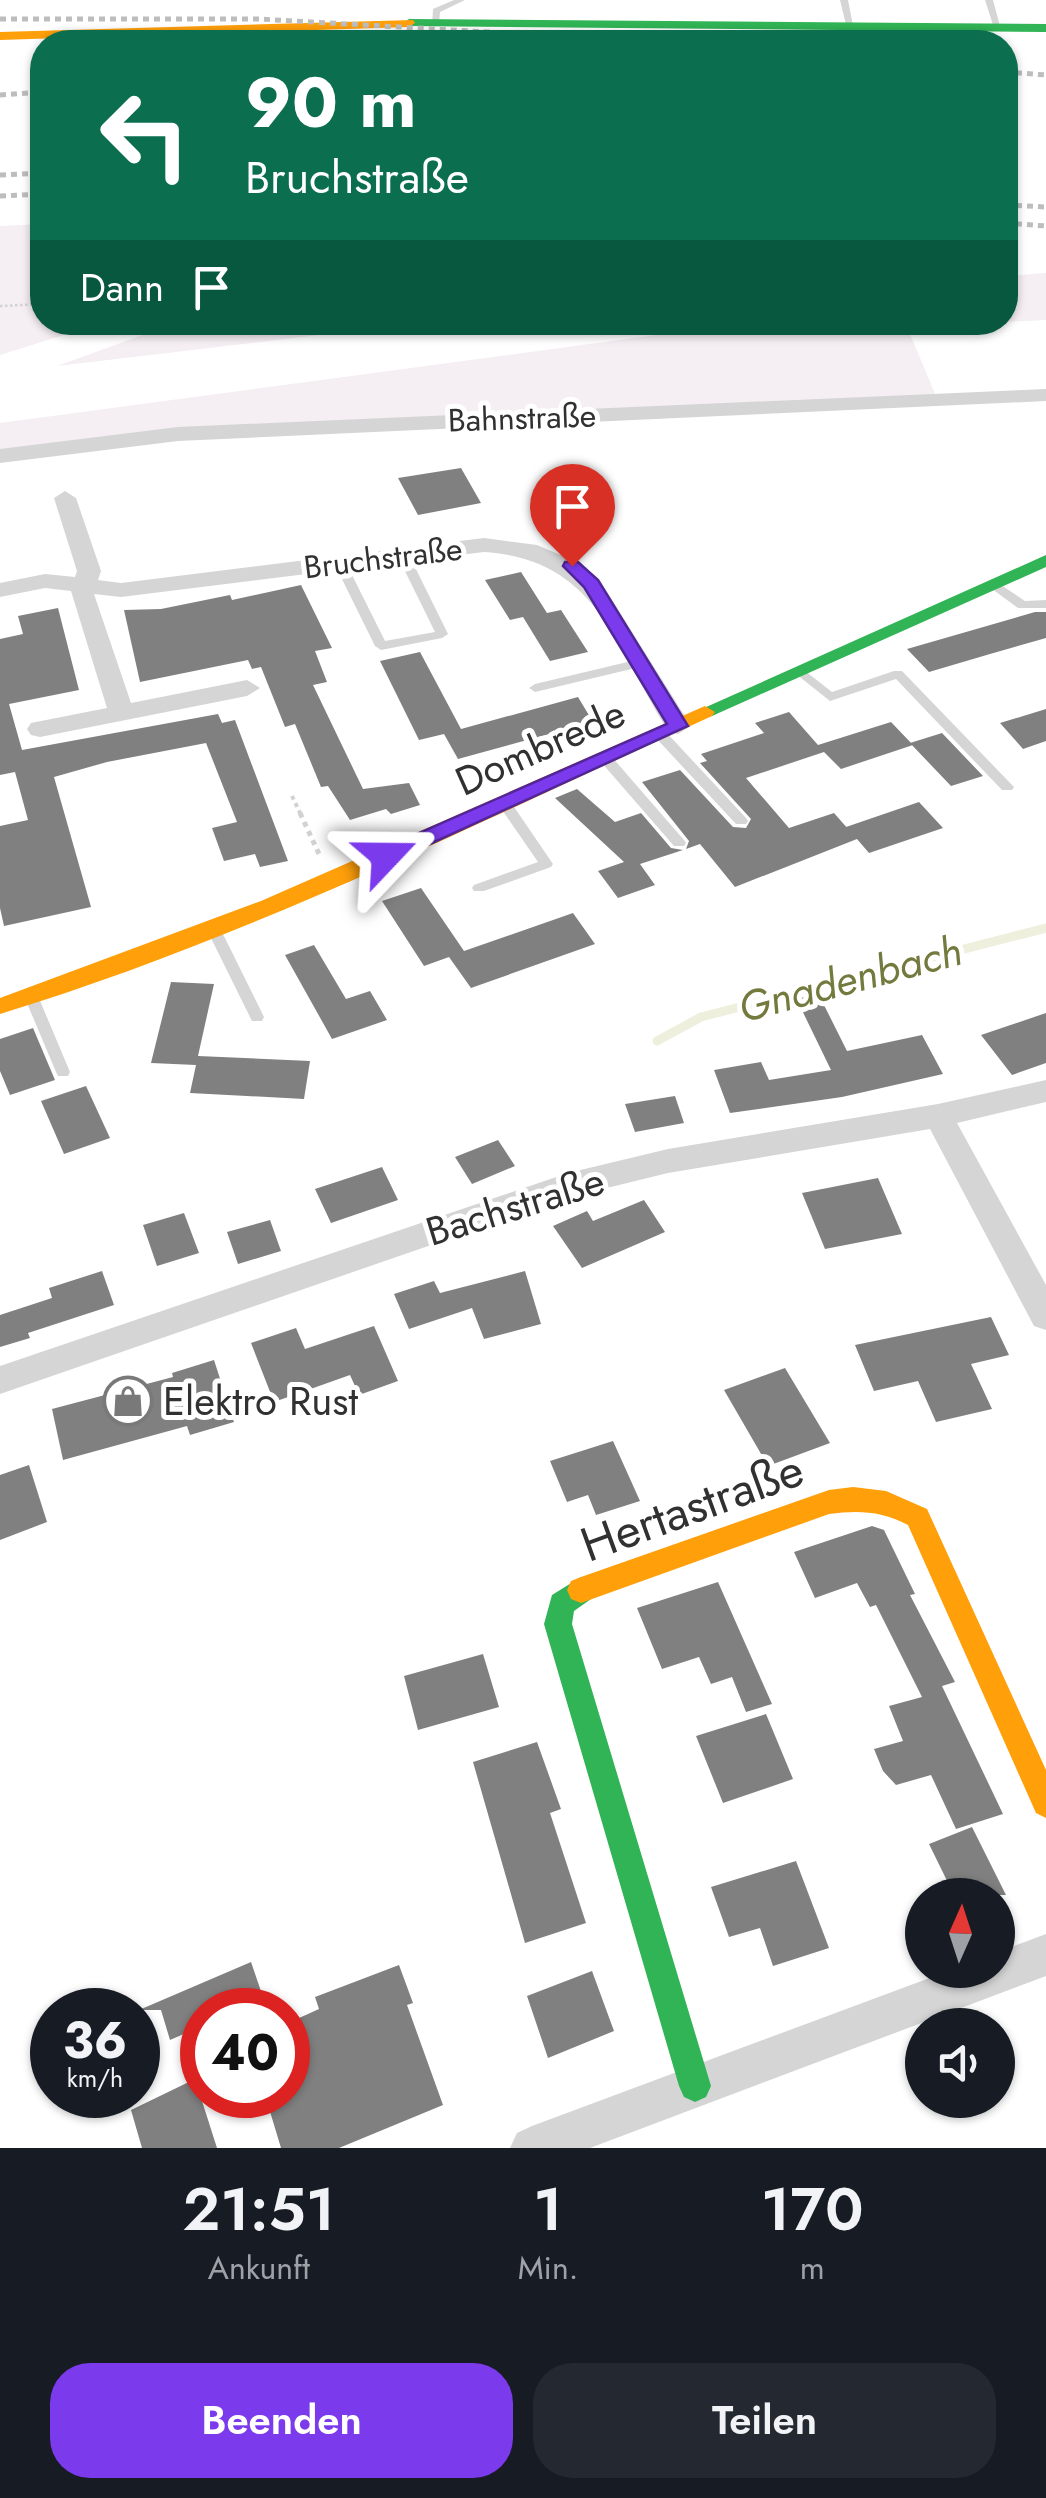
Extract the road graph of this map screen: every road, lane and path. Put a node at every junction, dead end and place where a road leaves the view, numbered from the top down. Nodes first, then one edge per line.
1 (461, 0) edge
2 (844, 0) edge
3 (989, 0) edge
4 (434, 24) junction
5 (998, 28) junction
6 (1046, 28) edge
7 (851, 29) junction
8 (128, 30) edge
9 (30, 35) edge
10 (0, 36) edge
11 (30, 305) edge
12 (0, 306) edge
13 (1046, 395) edge
14 (0, 456) edge
15 (65, 498) dead end
16 (404, 555) junction
17 (1046, 560) edge
18 (340, 563) junction
19 (992, 583) junction
20 (84, 586) junction
21 (0, 590) edge
22 (1046, 604) edge
23 (640, 663) junction
24 (800, 671) junction
25 (247, 688) dead end
26 (535, 688) dead end
27 (121, 712) junction
28 (40, 729) dead end
29 (669, 730) junction
30 (606, 760) junction
31 (1008, 787) dead end
32 (292, 796) dead end
33 (505, 804) junction
34 (741, 822) dead end
35 (679, 843) dead end
36 (330, 880) junction
37 (479, 888) dead end
38 (212, 928) junction
39 (31, 996) junction
40 (0, 1006) edge
41 (257, 1017) dead end
42 (63, 1072) dead end
43 (1046, 1092) edge
44 (938, 1116) junction
45 (1046, 1316) edge
46 (0, 1380) edge
47 (1046, 1802) edge
48 (1046, 1955) edge
49 (695, 2086) junction
50 (532, 2148) edge

1 - 4 lane
2 - 7 lane
3 - 5 lane
4 - 7 street
4 - 8 street
5 - 6 street
5 - 7 street
9 - 10 street
11 - 12 path
13 - 14 street, Bahnstraße
15 - 20 street
16 - 18 street, Bruchstraße
16 - 18 lane
16 - 23 street, Bruchstraße
17 - 19 street, Dombrede
18 - 20 street, Bruchstraße
19 - 22 lane
19 - 24 street, Dombrede
20 - 21 street, Bruchstraße
20 - 27 street
23 - 26 lane
23 - 29 street, Bruchstraße
24 - 29 street, Dombrede
24 - 31 lane
25 - 27 street
27 - 28 street
29 - 30 street, Dombrede
29 - 34 lane
30 - 33 street, Dombrede
30 - 35 lane
32 - 36 path
33 - 36 street, Dombrede
33 - 37 lane
36 - 38 street, Dombrede
38 - 39 street, Dombrede
38 - 41 lane
39 - 40 street, Dombrede
39 - 42 lane
43 - 44 street, Bachstraße
44 - 45 street
44 - 46 street, Bachstraße
47 - 49 street, Hertastraße
48 - 49 street
49 - 50 street

